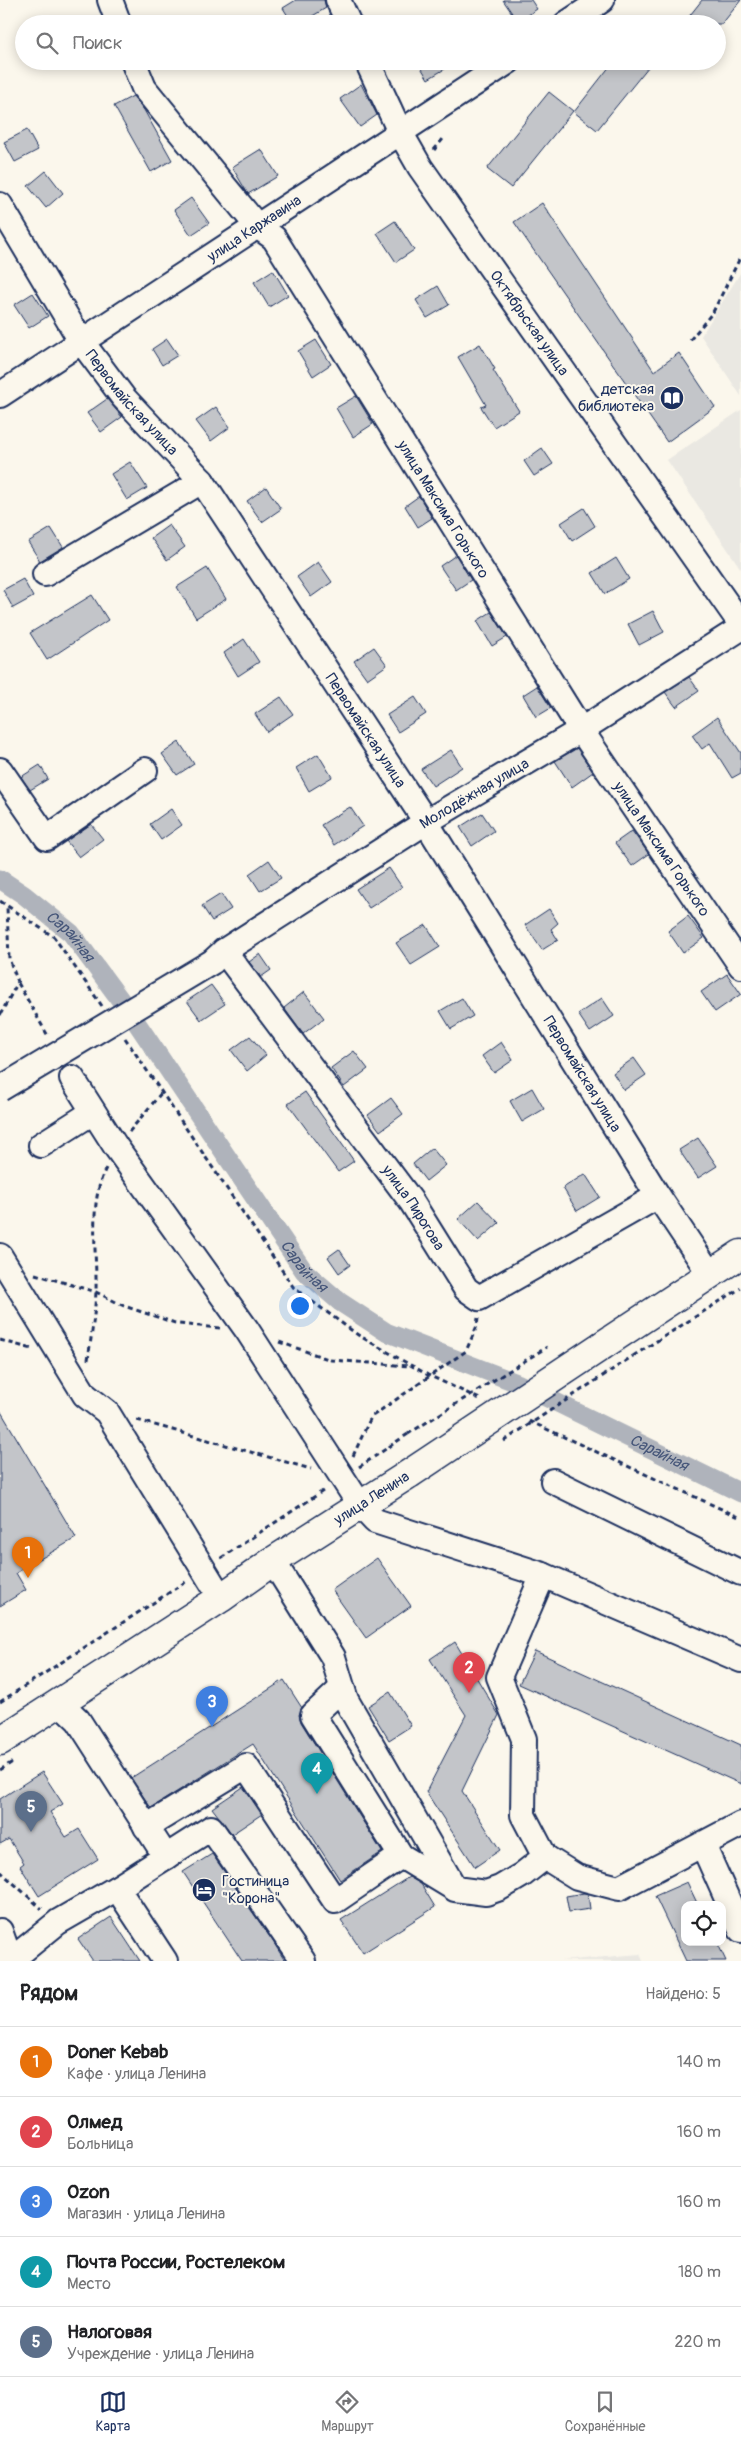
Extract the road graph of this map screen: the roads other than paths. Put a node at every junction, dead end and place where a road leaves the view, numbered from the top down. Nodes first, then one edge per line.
1 (110, 0) edge
2 (338, 0) edge
3 (602, 0) edge
4 (116, 15) edge
5 (346, 15) edge
6 (580, 15) edge
7 (137, 70) edge
8 (371, 70) edge
9 (494, 70) edge
10 (400, 132) junction
11 (0, 205) edge
12 (257, 226) junction
13 (81, 341) junction
14 (0, 395) edge
15 (202, 481) junction
16 (45, 574) dead end
17 (741, 626) edge
18 (581, 730) junction
19 (0, 770) edge
20 (145, 770) dead end
21 (426, 822) junction
22 (218, 957) junction
23 (741, 966) edge
24 (72, 1078) dead end
25 (0, 1089) edge
26 (93, 1112) junction
27 (41, 1145) dead end
28 (658, 1196) junction
29 (741, 1254) edge
30 (3, 1260) edge
31 (710, 1274) junction
32 (553, 1481) dead end
33 (360, 1505) junction
34 (273, 1561) junction
35 (741, 1573) edge
36 (543, 1575) junction
37 (221, 1598) junction
38 (741, 1660) edge
39 (342, 1688) junction
40 (59, 1702) junction
41 (0, 1741) edge
42 (741, 1824) edge
43 (146, 1827) junction
44 (703, 1845) junction
45 (401, 1856) junction
46 (166, 1857) junction
47 (545, 1857) junction
48 (118, 1888) junction
49 (455, 1889) junction
50 (741, 1930) edge
51 (0, 1931) edge
52 (9, 1960) edge
53 (165, 1961) edge
54 (304, 1961) edge

1 - 4 street
2 - 5 street
3 - 6 street
7 - 12 street, улица Максима Горького
8 - 10 street, Октябрьская улица
9 - 10 street, улица Каржавина
10 - 12 street, улица Каржавина
10 - 17 street, Октябрьская улица
11 - 13 street, Первомайская улица
12 - 13 street, улица Каржавина
12 - 18 street, улица Максима Горького
13 - 14 street, улица Каржавина
13 - 15 street, Первомайская улица
15 - 16 street
15 - 21 street, Первомайская улица
17 - 18 street, Молодёжная улица
18 - 21 street, Молодёжная улица
18 - 23 street, улица Максима Горького
19 - 20 street
21 - 22 street, Молодёжная улица
21 - 28 street, Первомайская улица
22 - 25 street, Молодёжная улица, bridge
22 - 28 street, улица Пирогова
24 - 26 street
26 - 27 street
26 - 33 street
28 - 31 street, Первомайская улица
29 - 31 main road, улица Ленина
30 - 37 street
31 - 33 main road, улица Ленина, bridge
32 - 35 street
33 - 34 main road, улица Ленина
33 - 36 street
34 - 37 main road, улица Ленина
34 - 39 street
36 - 38 street
36 - 47 street
37 - 40 main road, улица Ленина
39 - 45 street
39 - 49 street
40 - 41 main road, улица Ленина
40 - 43 street
42 - 44 street
43 - 45 street
43 - 46 street
44 - 47 street
44 - 50 street
45 - 49 street
46 - 48 street
46 - 54 street
47 - 49 street
48 - 52 street
48 - 53 street
51 - 52 street

